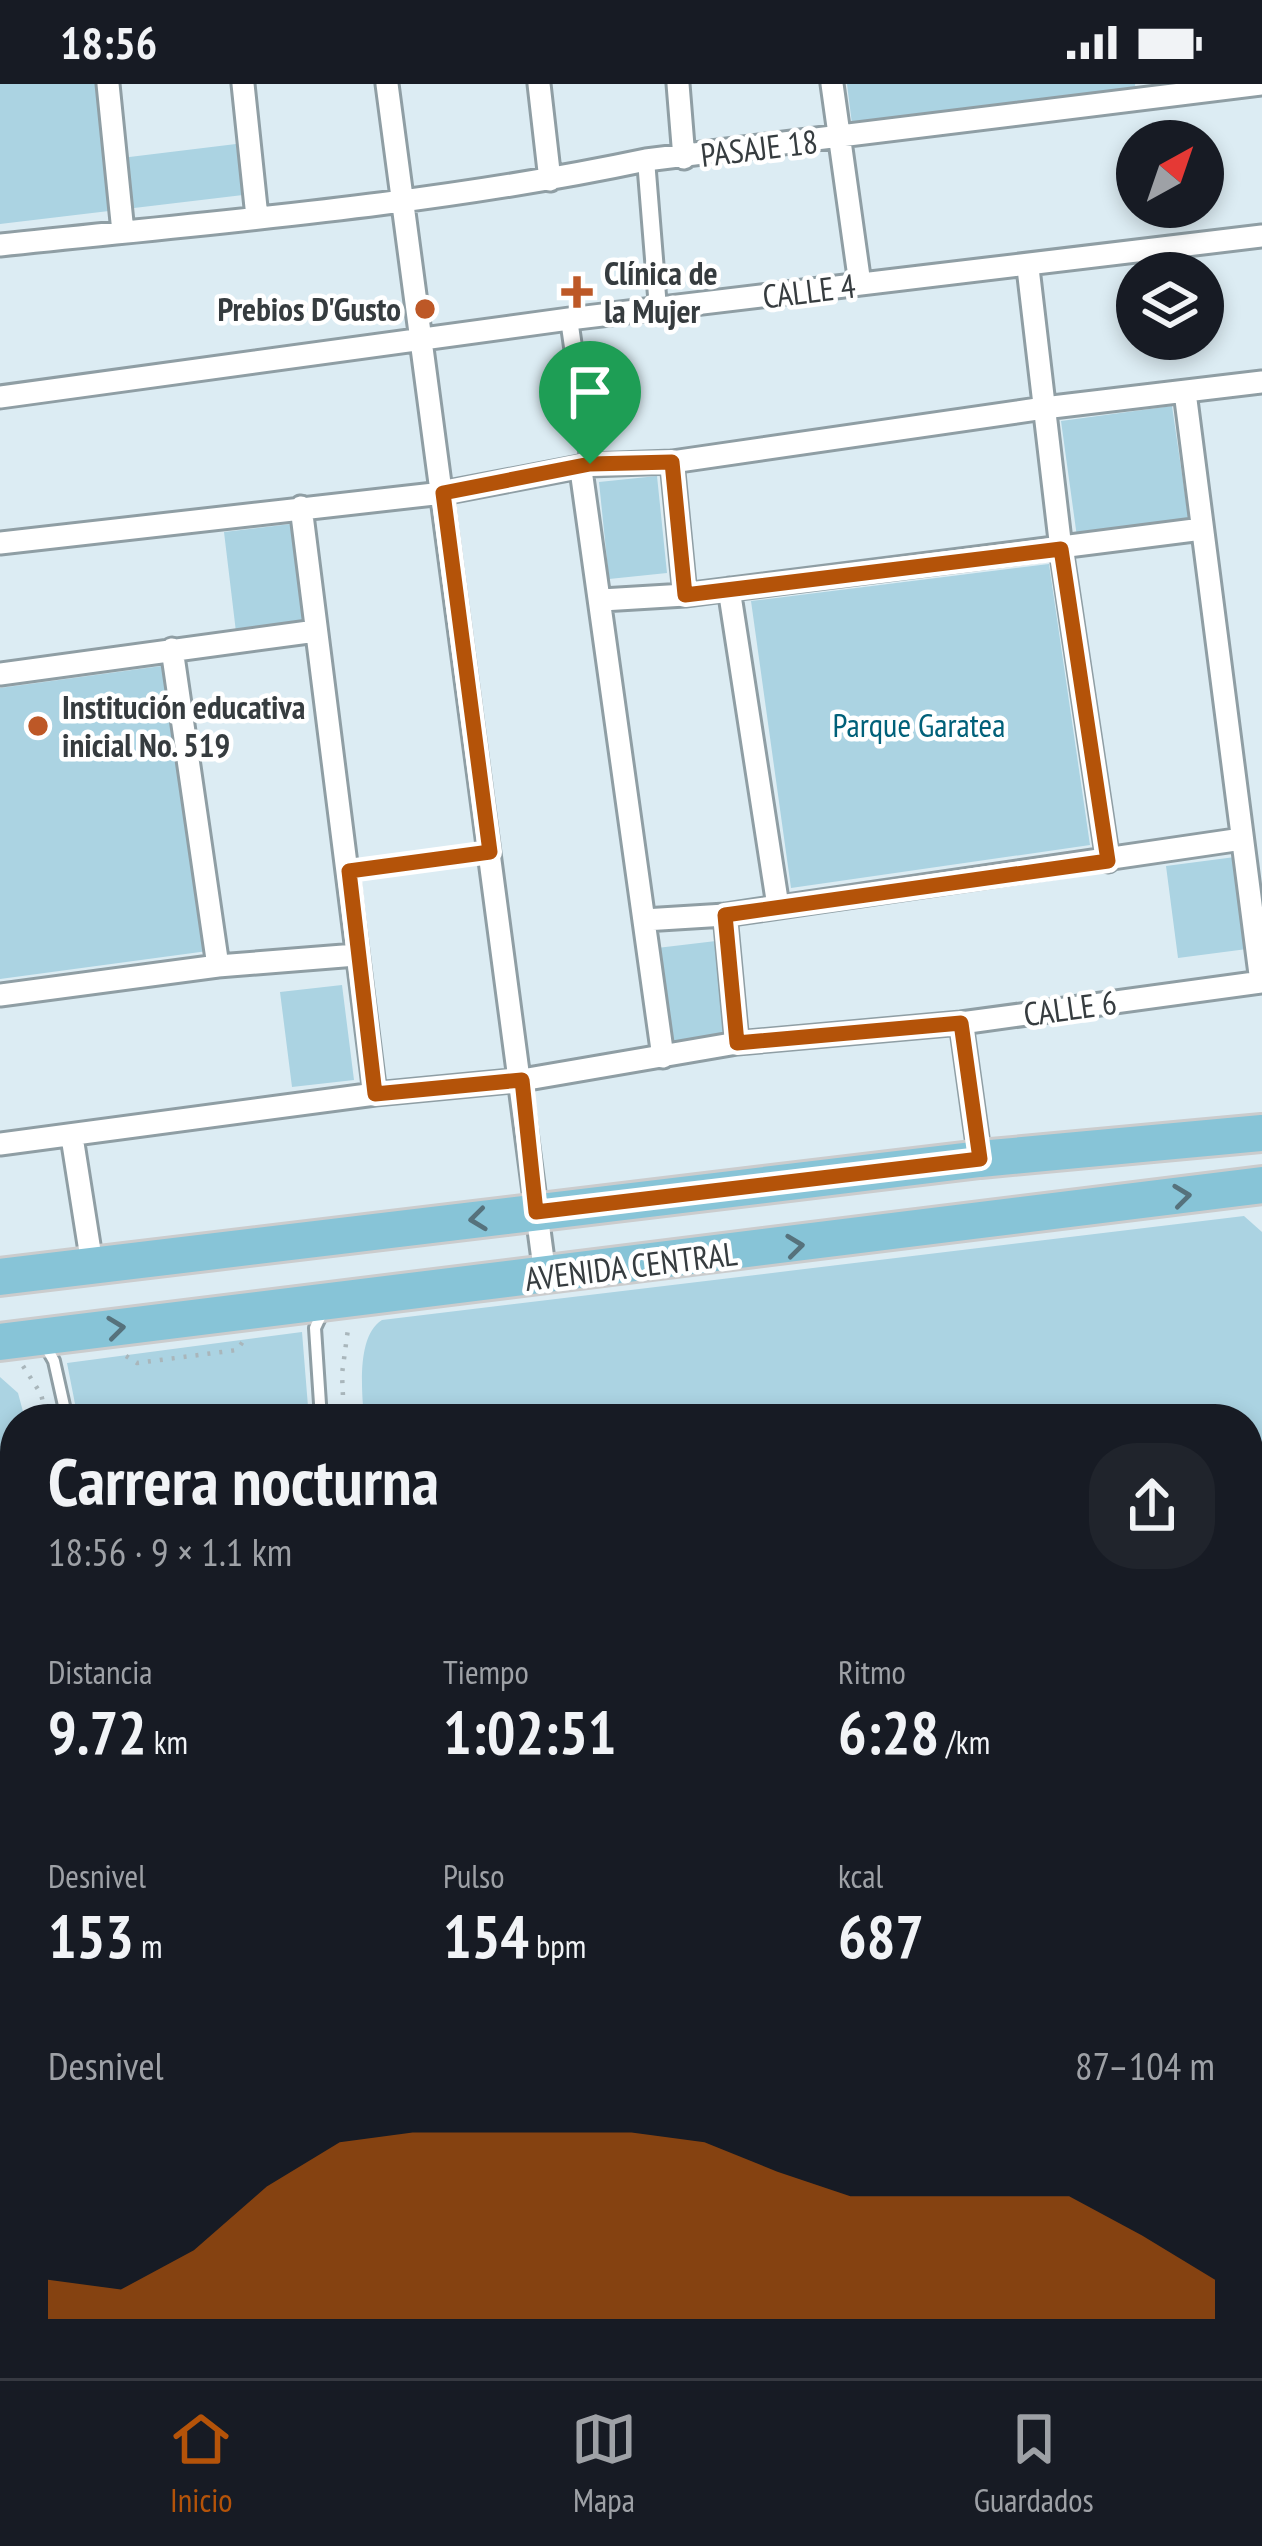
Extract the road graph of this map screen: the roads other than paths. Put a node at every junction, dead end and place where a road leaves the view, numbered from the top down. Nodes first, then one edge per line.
1 (108, 84) edge
2 (243, 84) edge
3 (387, 84) edge
4 (539, 84) edge
5 (679, 84) edge
6 (832, 84) edge
7 (1262, 84) edge
8 (1151, 91) edge
9 (839, 138) junction
10 (684, 158) junction
11 (646, 160) junction
12 (550, 180) junction
13 (403, 199) junction
14 (257, 217) junction
15 (123, 232) junction
16 (1262, 236) edge
17 (0, 245) edge
18 (1028, 268) junction
19 (860, 284) junction
20 (658, 308) junction
21 (569, 319) junction
22 (420, 343) junction
23 (1262, 382) edge
24 (1185, 392) junction
25 (0, 398) edge
26 (1044, 408) junction
27 (672, 462) junction
28 (585, 467) junction
29 (443, 493) junction
30 (301, 507) junction
31 (1202, 529) junction
32 (0, 543) edge
33 (1061, 549) junction
34 (728, 589) junction
35 (685, 595) junction
36 (602, 600) junction
37 (316, 631) junction
38 (172, 649) junction
39 (0, 674) edge
40 (1242, 839) junction
41 (490, 852) junction
42 (1108, 861) junction
43 (349, 871) junction
44 (778, 906) junction
45 (725, 915) junction
46 (644, 920) junction
47 (356, 955) junction
48 (218, 966) junction
49 (1262, 982) edge
50 (0, 995) edge
51 (961, 1023) junction
52 (737, 1043) junction
53 (663, 1057) junction
54 (522, 1080) junction
55 (375, 1094) junction
56 (1262, 1133) edge
57 (72, 1137) junction
58 (0, 1144) edge
59 (980, 1159) junction
60 (1262, 1185) edge
61 (536, 1212) junction
62 (92, 1264) junction
63 (0, 1276) edge
64 (545, 1276) junction
65 (338, 1311) junction
66 (21, 1348) edge
67 (64, 1404) edge
68 (320, 1404) edge

1 - 15 street
2 - 14 street
3 - 13 street
4 - 12 street
5 - 10 street
6 - 9 street
7 - 8 street, PASAJE 18
8 - 9 street, PASAJE 18
9 - 10 street, PASAJE 18
9 - 19 street
10 - 11 street, PASAJE 18
11 - 12 street, PASAJE 18
11 - 20 street
12 - 13 street, PASAJE 18
13 - 14 street, PASAJE 18
13 - 22 street
14 - 15 street, PASAJE 18
15 - 17 street, PASAJE 18
16 - 18 street, CALLE 4
18 - 19 street, CALLE 4
18 - 26 street
19 - 20 street, CALLE 4
20 - 21 street, CALLE 4
21 - 22 street, CALLE 4
21 - 28 street
22 - 25 street, CALLE 4
22 - 29 street
23 - 24 street
24 - 26 street
24 - 31 street
26 - 27 street
26 - 33 street
27 - 28 street
27 - 35 street
28 - 29 street
28 - 36 street
29 - 30 street
29 - 41 street
30 - 32 street
30 - 37 street
31 - 33 street
31 - 40 street
33 - 34 street
33 - 42 street
34 - 35 street
34 - 44 street
35 - 36 street
36 - 46 street
37 - 38 street
37 - 43 street
38 - 39 street
38 - 48 street
40 - 42 street
40 - 49 street
41 - 43 street
41 - 54 street
42 - 44 street
43 - 47 street
44 - 45 street
45 - 46 street
45 - 52 street
46 - 53 street
47 - 48 street
47 - 55 street
48 - 50 street
49 - 51 street, CALLE 6
51 - 52 street, CALLE 6
51 - 59 street
52 - 53 street, CALLE 6
53 - 54 street, CALLE 6
54 - 55 street, CALLE 6
54 - 61 street
55 - 57 street, CALLE 6
56 - 59 main road, AVENIDA CENTRAL
57 - 58 street, CALLE 6
57 - 62 street
59 - 61 main road, AVENIDA CENTRAL
64 -> 60 main road, AVENIDA CENTRAL
61 -> 62 main road, AVENIDA CENTRAL
61 - 64 street
62 - 63 main road, AVENIDA CENTRAL
64 - 65 main road, AVENIDA CENTRAL
66 -> 65 main road, AVENIDA CENTRAL
65 - 68 lane
66 - 67 lane

